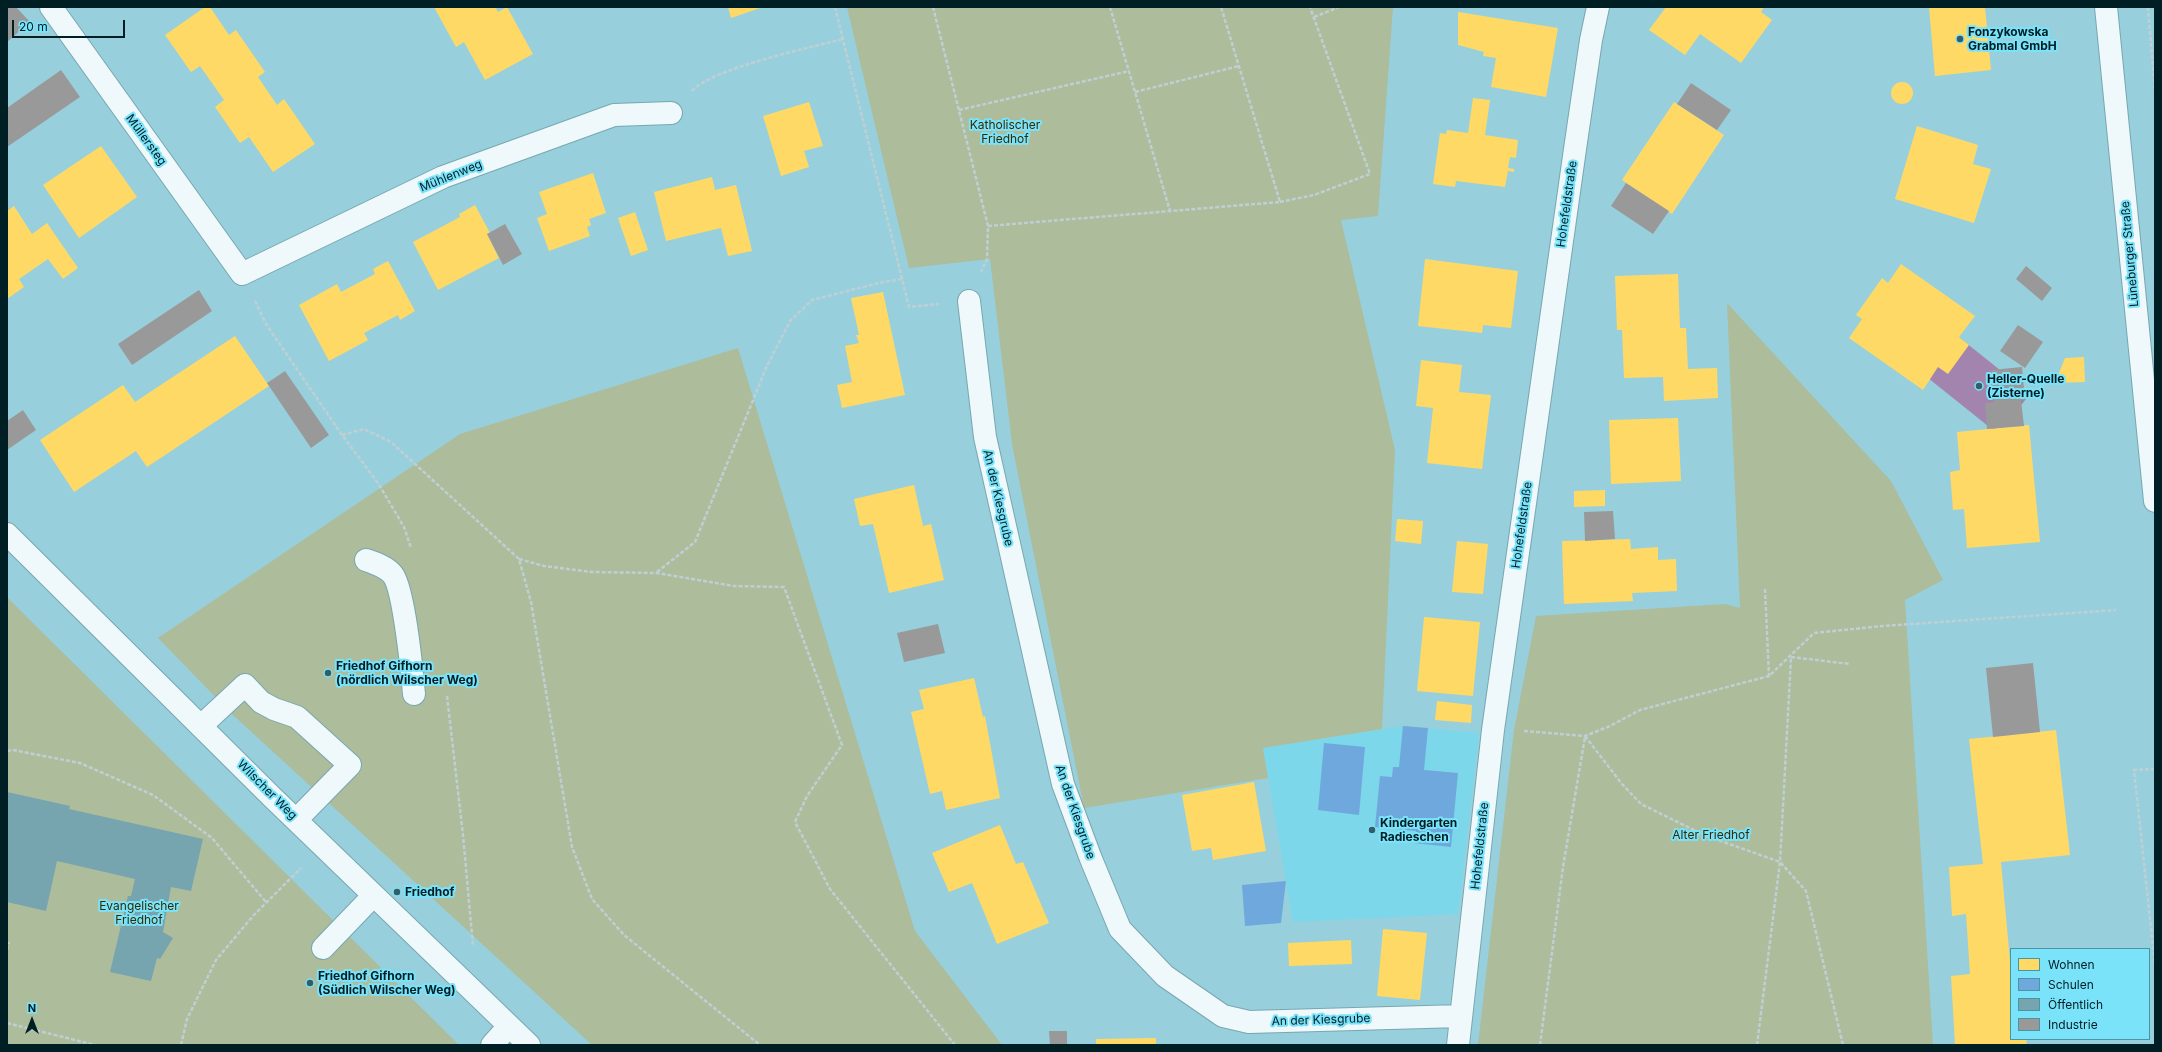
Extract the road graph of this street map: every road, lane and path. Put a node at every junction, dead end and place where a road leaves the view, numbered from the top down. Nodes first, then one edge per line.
1 (51, 7) edge
2 (835, 7) edge
3 (933, 7) edge
4 (1110, 7) edge
5 (1221, 7) edge
6 (1310, 7) edge
7 (1339, 7) edge
8 (1598, 7) edge
9 (2106, 7) edge
10 (2148, 7) edge
11 (1314, 17) junction
12 (843, 39) junction
13 (1239, 66) junction
14 (1129, 71) junction
15 (2155, 91) edge
16 (1135, 92) junction
17 (959, 110) junction
18 (671, 113) joint
19 (1280, 202) junction
20 (1170, 211) junction
21 (988, 226) junction
22 (987, 259) dead end
23 (242, 274) joint
24 (902, 280) junction
25 (969, 301) joint
26 (342, 435) dead end
27 (2155, 501) edge
28 (7, 534) edge
29 (519, 559) junction
30 (366, 560) dead end
31 (657, 572) junction
32 (1765, 589) dead end
33 (2116, 610) dead end
34 (1791, 657) junction
35 (1850, 664) dead end
36 (1769, 676) junction
37 (414, 694) dead end
38 (202, 725) junction
39 (1493, 730) junction
40 (1585, 736) junction
41 (7, 751) edge
42 (2155, 769) edge
43 (296, 820) junction
44 (323, 846) junction
45 (1780, 862) junction
46 (373, 896) junction
47 (266, 902) junction
48 (9, 942) dead end
49 (323, 948) dead end
50 (7, 950) edge
51 (2155, 965) edge
52 (1461, 1016) junction
53 (7, 1023) edge
54 (509, 1026) junction
55 (95, 1045) edge
56 (181, 1045) edge
57 (492, 1045) edge
58 (528, 1045) edge
59 (760, 1045) edge
60 (955, 1045) edge
61 (1458, 1045) edge
62 (1540, 1045) edge
63 (1757, 1045) edge
64 (1843, 1045) edge

1 - 23 street, Müllersteg
2 - 12 path
3 - 17 path
4 - 14 path
5 - 13 path
6 - 11 path
7 - 11 path
8 - 39 street, Hohefeldstraße
9 - 27 street, Lüneburger Straße
10 - 15 path
11 - 19 path
12 - 18 path
12 - 24 path
13 - 16 path
13 - 19 path
14 - 16 path
14 - 17 path
16 - 20 path
17 - 21 path
18 - 23 street, Mühlenweg
19 - 20 path
20 - 21 path
21 - 22 path
24 - 25 path
24 - 31 path
25 - 52 street, An der Kiesgrube
26 - 29 path
28 - 38 street, Wilscher Weg
29 - 31 path
29 - 59 path
30 - 37 street
31 - 60 path
32 - 36 path
33 - 34 path
34 - 35 path
34 - 36 path
34 - 45 path
36 - 40 path
38 - 43 street, Wilscher Weg
38 - 43 street
39 - 40 path
39 - 52 street, Hohefeldstraße
40 - 45 path
40 - 62 path
41 - 47 path
42 - 51 path
43 - 44 street, Wilscher Weg
44 - 46 street, Wilscher Weg
44 - 47 path
45 - 63 path
45 - 64 path
46 - 49 street
46 - 54 street, Wilscher Weg
47 - 56 path
48 - 50 path
52 - 61 street, Hohefeldstraße
53 - 55 path
54 - 57 street
54 - 58 street, Wilscher Weg

